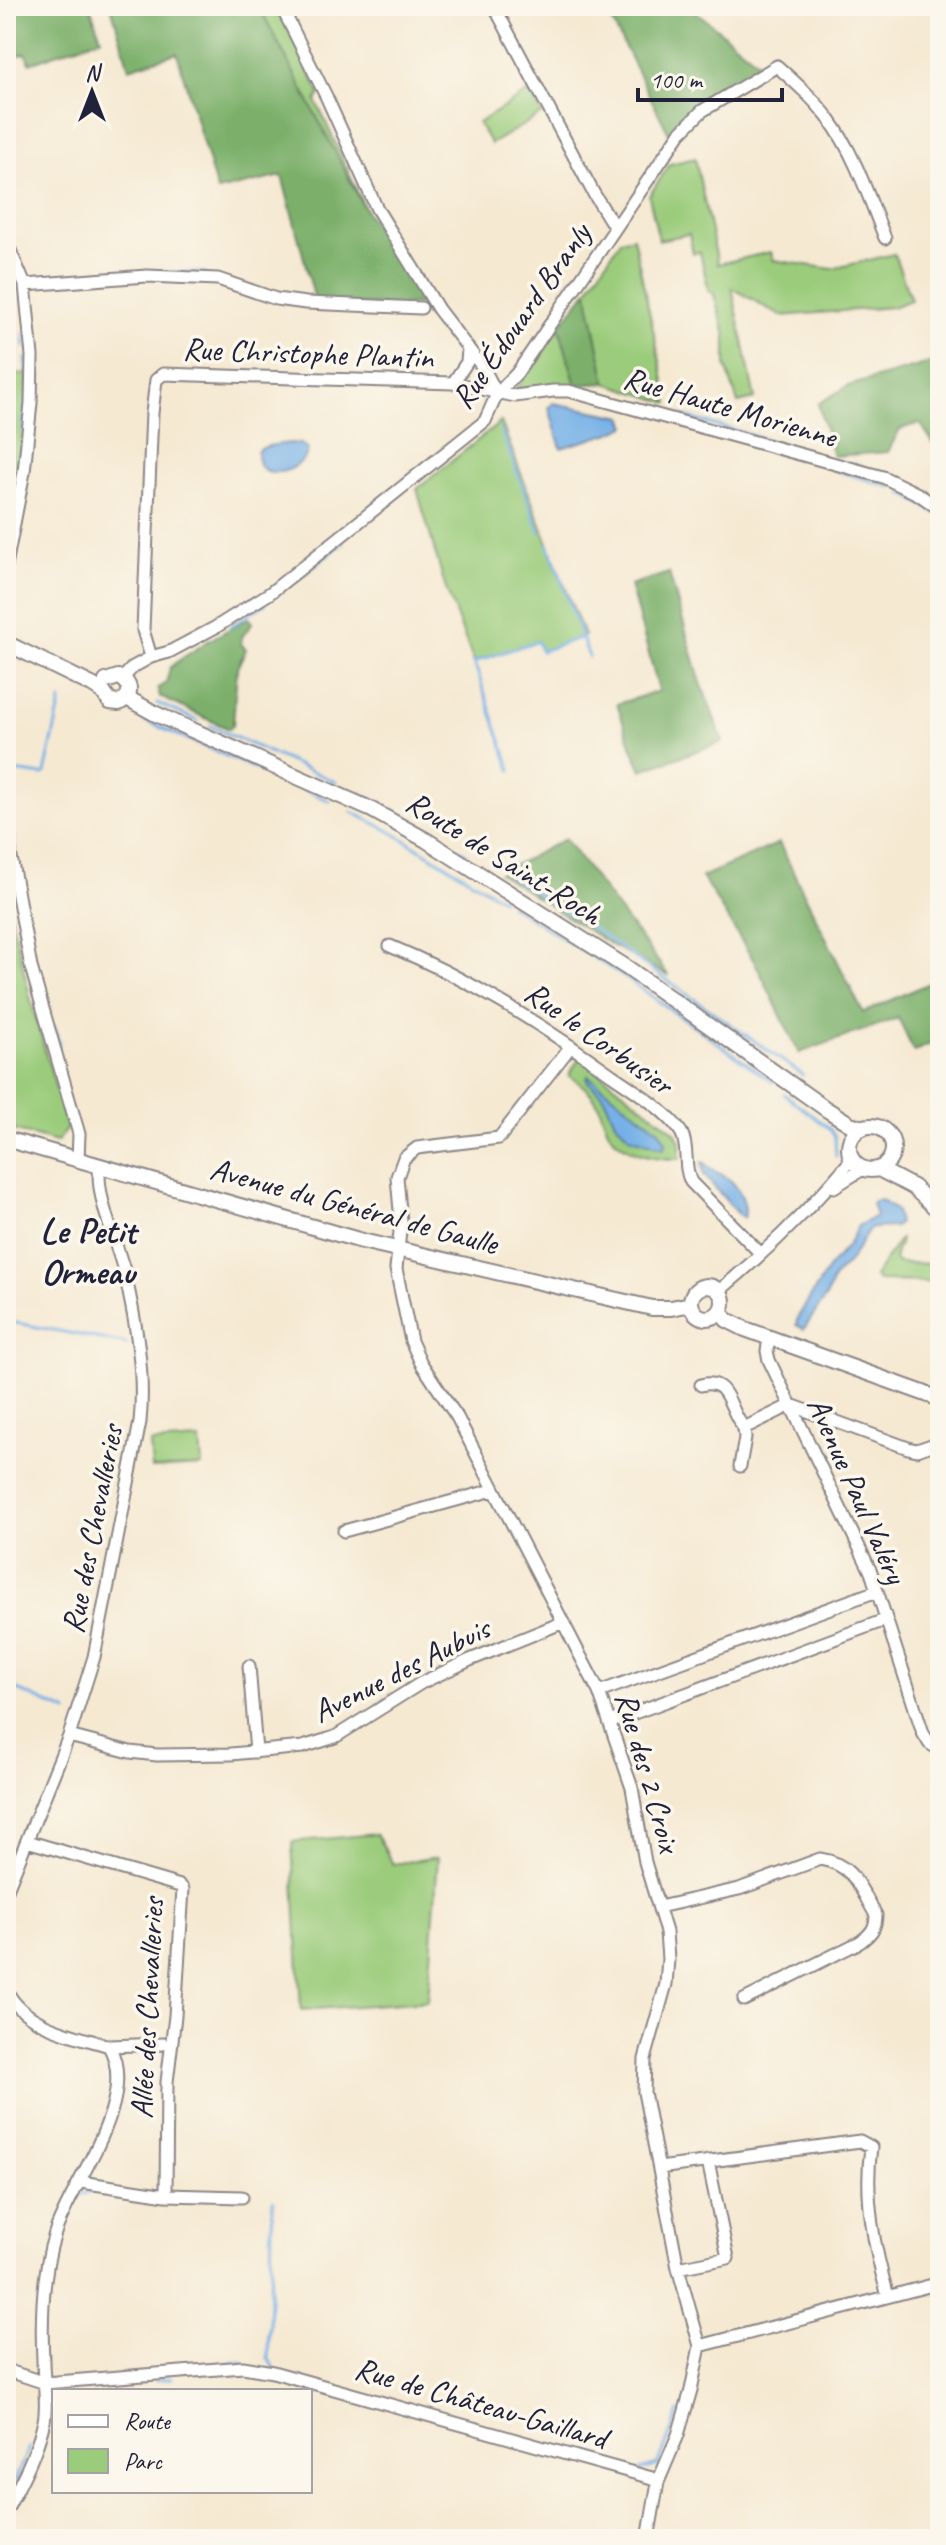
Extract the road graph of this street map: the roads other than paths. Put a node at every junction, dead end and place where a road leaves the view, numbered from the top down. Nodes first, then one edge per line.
1 (281, 6) edge
2 (494, 6) edge
3 (615, 228) junction
4 (885, 238) dead end
5 (6, 241) edge
6 (25, 285) junction
7 (421, 308) dead end
8 (468, 349) junction
9 (453, 383) junction
10 (497, 394) junction
11 (940, 509) edge
12 (6, 565) edge
13 (6, 643) edge
14 (151, 657) junction
15 (123, 678) junction
16 (104, 686) junction
17 (127, 698) junction
18 (6, 830) edge
19 (390, 946) dead end
20 (571, 1046) junction
21 (826, 1109) junction
22 (863, 1128) junction
23 (6, 1139) edge
24 (850, 1140) junction
25 (893, 1151) junction
26 (78, 1160) junction
27 (857, 1164) junction
28 (100, 1166) junction
29 (879, 1169) junction
30 (913, 1187) junction
31 (940, 1212) edge
32 (397, 1249) junction
33 (761, 1254) junction
34 (719, 1291) junction
35 (691, 1304) junction
36 (720, 1312) junction
37 (769, 1338) junction
38 (701, 1385) dead end
39 (940, 1399) edge
40 (791, 1405) junction
41 (744, 1428) junction
42 (940, 1442) edge
43 (740, 1466) dead end
44 (493, 1490) junction
45 (344, 1531) dead end
46 (877, 1591) junction
47 (885, 1620) junction
48 (564, 1622) junction
49 (249, 1666) dead end
50 (599, 1692) junction
51 (610, 1722) junction
52 (69, 1736) junction
53 (940, 1750) edge
54 (256, 1752) junction
55 (27, 1841) junction
56 (6, 1892) edge
57 (659, 1907) junction
58 (6, 1989) edge
59 (744, 2000) dead end
60 (163, 2044) dead end
61 (109, 2046) junction
62 (708, 2161) junction
63 (659, 2168) junction
64 (81, 2182) junction
65 (166, 2195) junction
66 (242, 2197) dead end
67 (678, 2268) junction
68 (940, 2283) edge
69 (888, 2296) junction
70 (700, 2346) junction
71 (6, 2370) edge
72 (45, 2383) junction
73 (658, 2482) junction
74 (6, 2511) edge
75 (648, 2539) edge

1 - 8 street
2 - 3 street
3 - 4 street, Rue Édouard Branly
3 - 10 street, Rue Édouard Branly
5 - 6 street
6 - 7 street
6 - 12 street
8 - 9 street
8 - 10 street
9 - 10 street, Rue Christophe Plantin
9 - 14 street, Rue Christophe Plantin
10 - 11 street, Rue Haute Morienne
10 - 14 street, Rue Édouard Branly
13 - 16 street
14 - 15 street, Rue Édouard Branly
15 - 16 street
15 - 17 street
16 - 17 street
17 - 21 street, Route de Saint-Roch
18 - 26 street
19 - 20 street, Rue le Corbusier
20 - 32 street, Rue des 2 Croix
20 - 33 street, Rue le Corbusier
21 - 22 street, Route de Saint-Roch
21 - 24 street, Route de Saint-Roch
22 - 24 street
22 - 25 street
23 - 26 street, Avenue du Général de Gaulle
24 - 27 street
25 - 29 street
25 - 30 street
26 - 28 street, Avenue du Général de Gaulle
27 - 29 street
27 - 33 street
28 - 32 street, Avenue du Général de Gaulle
28 - 52 street, Rue des Chevalleries
29 - 30 street
30 - 31 street
32 - 35 street, Avenue du Général de Gaulle
32 - 44 street, Rue des 2 Croix
33 - 34 street
34 - 35 street
34 - 36 street
35 - 36 street
36 - 37 street
37 - 39 street
37 - 40 street, Avenue Paul Valéry
38 - 41 street
40 - 41 street
40 - 42 street
40 - 46 street, Avenue Paul Valéry
41 - 43 street
44 - 45 street
44 - 48 street, Rue des 2 Croix
46 - 47 street, Avenue Paul Valéry
46 - 50 street
47 - 51 street
47 - 53 street, Avenue Paul Valéry
48 - 50 street, Rue des 2 Croix
48 - 54 street, Avenue des Aubuis
49 - 54 street
50 - 51 street, Rue des 2 Croix
51 - 57 street, Rue des 2 Croix
52 - 54 street, Avenue des Aubuis
52 - 55 street, Rue des Chevalleries
55 - 56 street, Rue des Chevalleries
55 - 65 street, Allée des Chevalleries
57 - 59 street
57 - 63 street, Rue des 2 Croix
58 - 61 street
60 - 61 street
61 - 64 street
62 - 63 street
62 - 67 street
62 - 69 street
63 - 67 street, Rue des 2 Croix
64 - 65 street
64 - 72 street
65 - 66 street
67 - 70 street, Rue des 2 Croix
68 - 69 street
69 - 70 street
70 - 73 street
71 - 72 street, Rue de Château-Gaillard
72 - 73 street, Rue de Château-Gaillard
72 - 74 street
73 - 75 street

